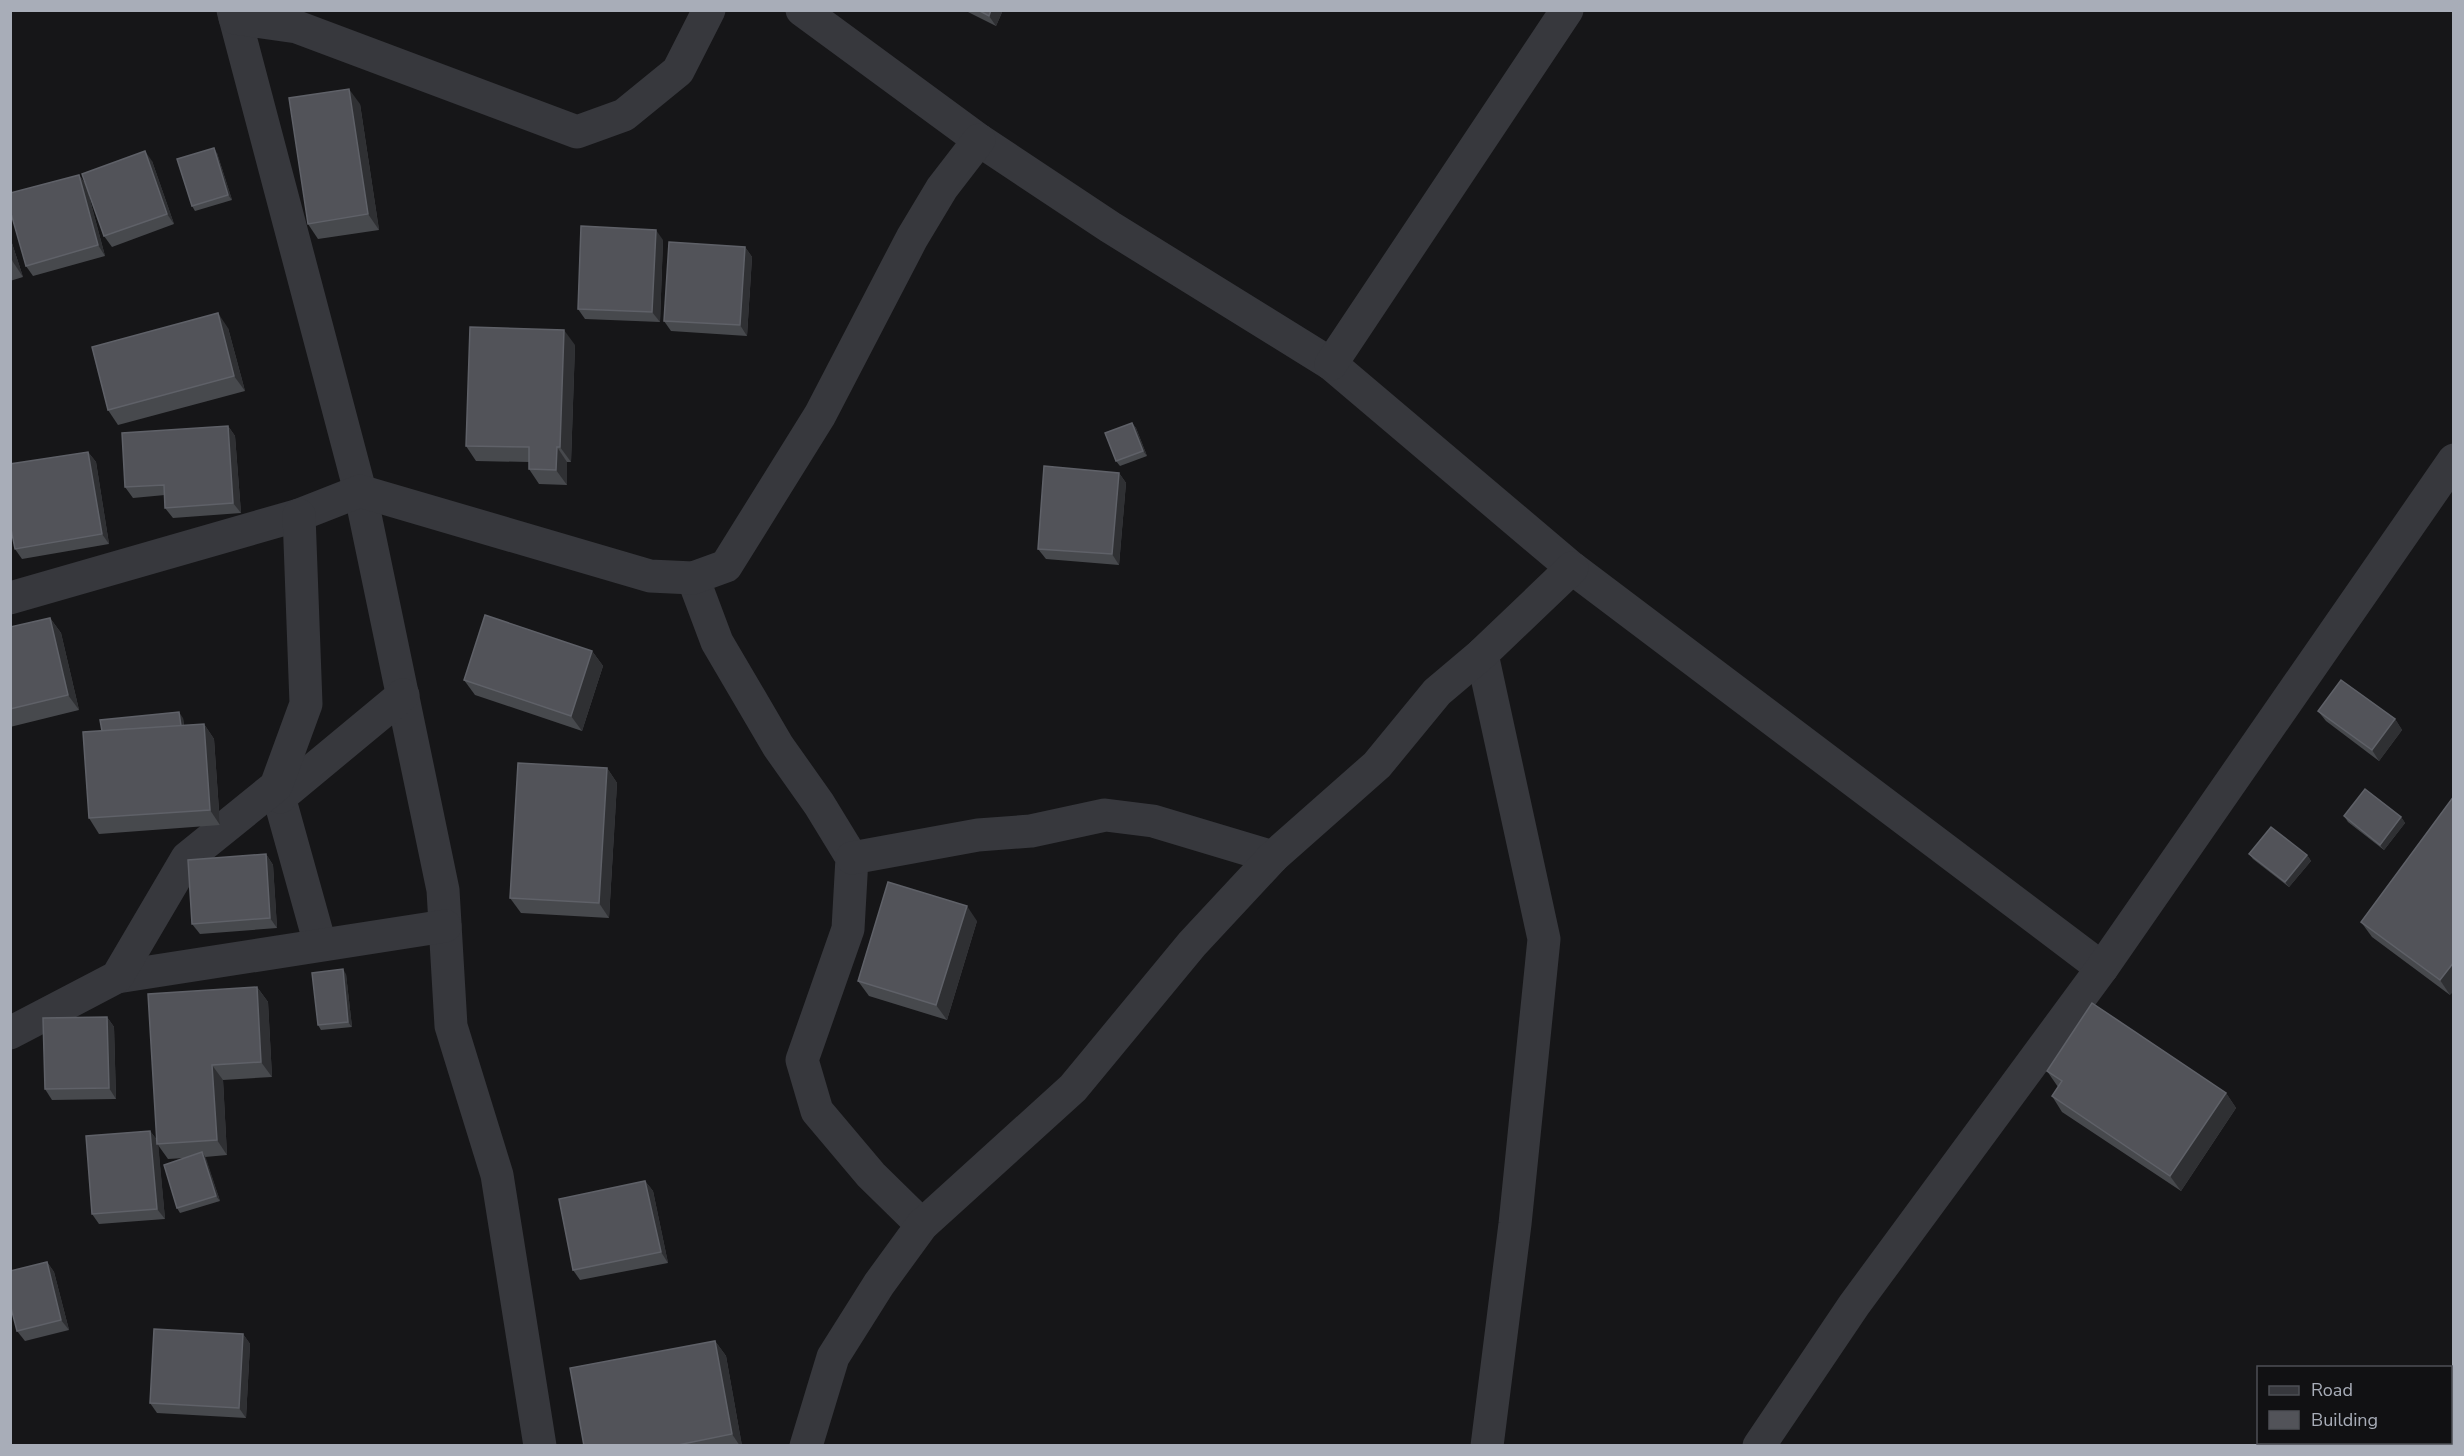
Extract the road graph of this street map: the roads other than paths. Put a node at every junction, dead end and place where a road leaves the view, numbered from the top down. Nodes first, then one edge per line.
1 (709, 10) edge
2 (1567, 10) edge
3 (234, 14) edge
4 (819, 15) edge
5 (979, 140) junction
6 (1331, 364) junction
7 (2451, 468) edge
8 (360, 491) junction
9 (299, 515) junction
10 (1572, 568) junction
11 (693, 578) junction
12 (10, 598) edge
13 (1482, 654) junction
14 (403, 695) junction
15 (278, 792) junction
16 (1273, 857) junction
17 (852, 858) junction
18 (445, 926) junction
19 (320, 944) junction
20 (2102, 968) junction
21 (117, 977) junction
22 (10, 1033) edge
23 (922, 1225) junction
24 (540, 1446) edge
25 (806, 1446) edge
26 (1487, 1446) edge
27 (1760, 1446) edge

1 - 3 street
2 - 6 street
3 - 8 street
4 - 5 street
5 - 6 street
5 - 11 street
6 - 10 street
7 - 20 street
8 - 9 street
8 - 11 street
8 - 14 street
9 - 12 street
9 - 15 street
10 - 13 street
10 - 20 street
11 - 17 street
13 - 16 street
13 - 26 street
14 - 15 street
14 - 18 street
15 - 19 street
15 - 21 street
16 - 17 street
16 - 23 street
17 - 23 street
18 - 19 street
18 - 24 street
19 - 21 street
20 - 27 street
21 - 22 street
23 - 25 street

